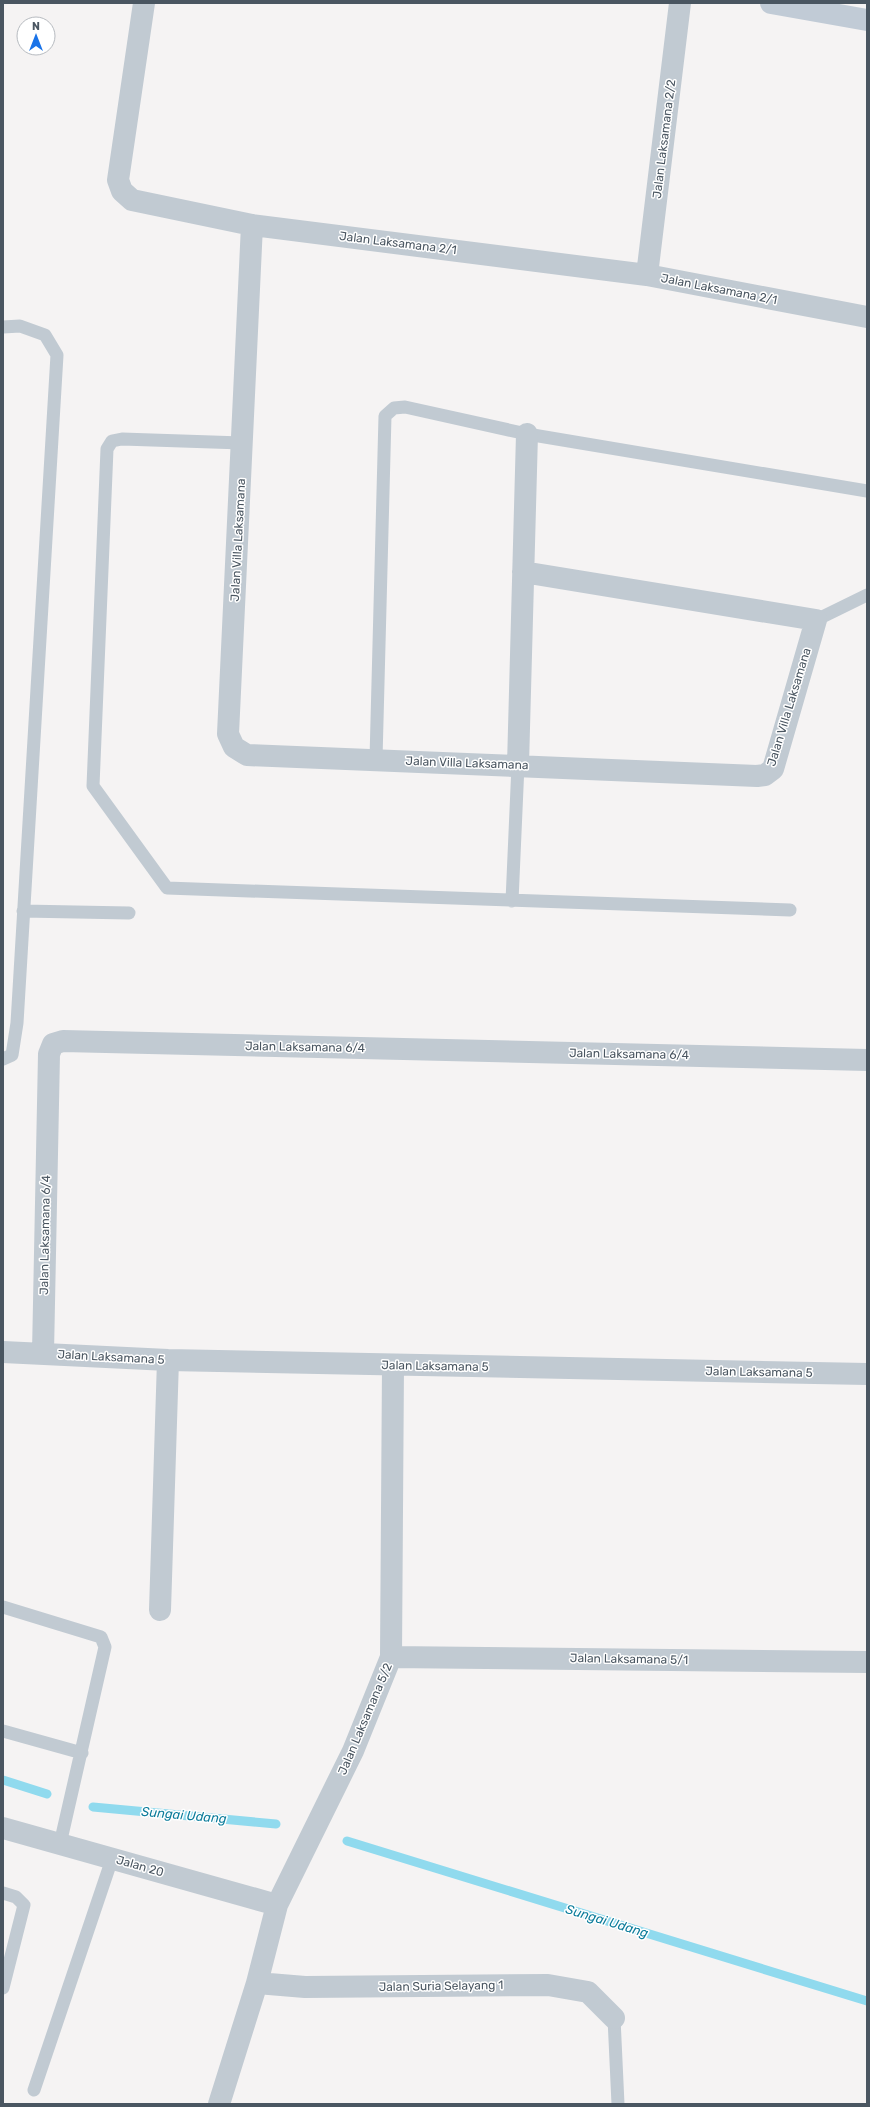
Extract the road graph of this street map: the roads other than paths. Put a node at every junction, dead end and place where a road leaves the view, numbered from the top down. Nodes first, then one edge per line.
1 (144, 3) edge
2 (680, 3) edge
3 (771, 3) edge
4 (867, 20) edge
5 (252, 225) junction
6 (647, 275) junction
7 (867, 317) edge
8 (3, 327) edge
9 (527, 434) junction
10 (242, 444) junction
11 (867, 491) edge
12 (523, 572) junction
13 (867, 595) edge
14 (816, 620) junction
15 (376, 759) junction
16 (518, 765) junction
17 (512, 901) junction
18 (790, 910) dead end
19 (23, 911) junction
20 (129, 913) dead end
21 (3, 1059) edge
22 (867, 1060) edge
23 (3, 1352) edge
24 (43, 1354) junction
25 (168, 1360) junction
26 (393, 1365) junction
27 (867, 1374) edge
28 (3, 1607) edge
29 (160, 1610) dead end
30 (390, 1657) junction
31 (867, 1662) edge
32 (3, 1731) edge
33 (82, 1753) junction
34 (3, 1828) edge
35 (60, 1844) junction
36 (112, 1859) junction
37 (3, 1893) edge
38 (277, 1905) junction
39 (257, 1983) junction
40 (3, 1988) edge
41 (614, 2018) joint
42 (34, 2090) dead end
43 (219, 2104) edge
44 (618, 2104) edge

1 - 5 street, Jalan Laksamana 2/1
2 - 6 street, Jalan Laksamana 2/2
3 - 4 street
5 - 6 street, Jalan Laksamana 2/1
5 - 10 street, Jalan Villa Laksamana
6 - 7 street, Jalan Laksamana 2/1
8 - 19 lane
9 - 11 lane
9 - 12 street
9 - 15 lane
10 - 15 street, Jalan Villa Laksamana
10 - 17 lane
12 - 14 street
12 - 16 street
13 - 14 lane
14 - 16 street, Jalan Villa Laksamana
15 - 16 street, Jalan Villa Laksamana
16 - 17 lane
17 - 18 lane
19 - 20 lane
19 - 21 lane
22 - 24 street, Jalan Laksamana 6/4
23 - 24 street, Jalan Laksamana 5
24 - 25 street, Jalan Laksamana 5
25 - 26 street, Jalan Laksamana 5
25 - 29 street
26 - 27 street, Jalan Laksamana 5
26 - 30 street, Jalan Laksamana 5/2
28 - 33 lane
30 - 31 street, Jalan Laksamana 5/1
30 - 38 street, Jalan Laksamana 5/2
32 - 33 lane
33 - 35 lane
34 - 35 street, Jalan 20
35 - 36 street, Jalan 20
36 - 38 street, Jalan 20
36 - 42 lane
37 - 40 lane
38 - 39 street, Jalan Laksamana 5/2
39 - 41 street, Jalan Suria Selayang 1
39 - 43 street, Jalan Laksamana 5/2
41 - 44 lane

